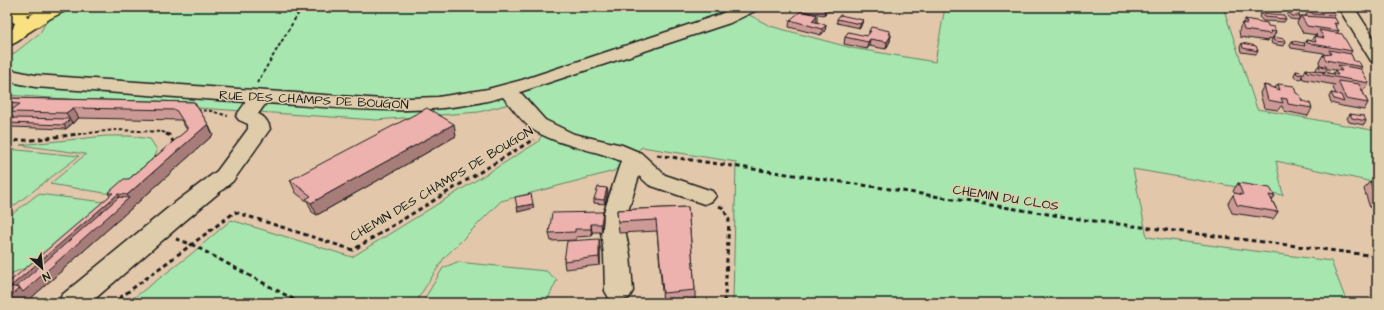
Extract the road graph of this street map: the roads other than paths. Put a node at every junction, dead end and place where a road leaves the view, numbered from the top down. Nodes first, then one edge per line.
1 (42, 7) edge
2 (61, 7) edge
3 (751, 7) edge
4 (1346, 7) edge
5 (7, 15) edge
6 (23, 28) junction
7 (8, 41) edge
8 (1377, 57) edge
9 (7, 75) edge
10 (507, 90) junction
11 (252, 103) junction
12 (633, 158) junction
13 (704, 196) road end
14 (619, 291) dead end
15 (72, 303) edge

1 - 5 main road
2 - 6 main road
3 - 10 street, RUE DES CHAMPS DE BOUGON
4 - 8 street
5 - 6 main road
6 - 7 main road
9 - 11 street, RUE DES CHAMPS DE BOUGON
10 - 11 street, RUE DES CHAMPS DE BOUGON
10 - 12 street
11 - 15 street
12 - 13 street
12 - 14 street

